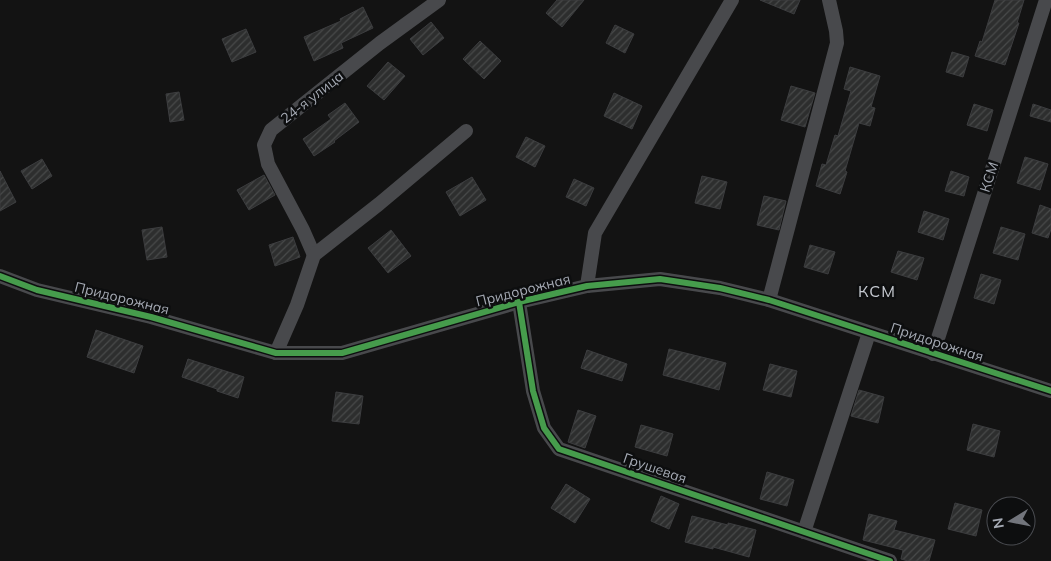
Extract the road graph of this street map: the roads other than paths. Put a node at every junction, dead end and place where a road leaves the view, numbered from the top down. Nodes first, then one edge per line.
1 (438, 0) edge
2 (732, 0) edge
3 (829, 0) edge
4 (1046, 0) edge
5 (466, 131) dead end
6 (314, 255) junction
7 (0, 276) edge
8 (587, 286) junction
9 (769, 300) junction
10 (519, 302) junction
11 (869, 333) junction
12 (276, 353) junction
13 (933, 354) junction
14 (1051, 391) edge
15 (804, 532) junction
16 (890, 561) edge

1 - 6 street, 24-я улица
2 - 8 street
3 - 9 street
4 - 13 street, КСМ
5 - 6 street
6 - 12 street
7 - 12 street, Придорожная
8 - 9 street, Придорожная
8 - 10 street, Придорожная
9 - 11 street, Придорожная
10 - 12 street, Придорожная
10 - 15 street, Грушевая
11 - 13 street, Придорожная
11 - 15 street
13 - 14 street, Придорожная
15 - 16 street, Грушевая

